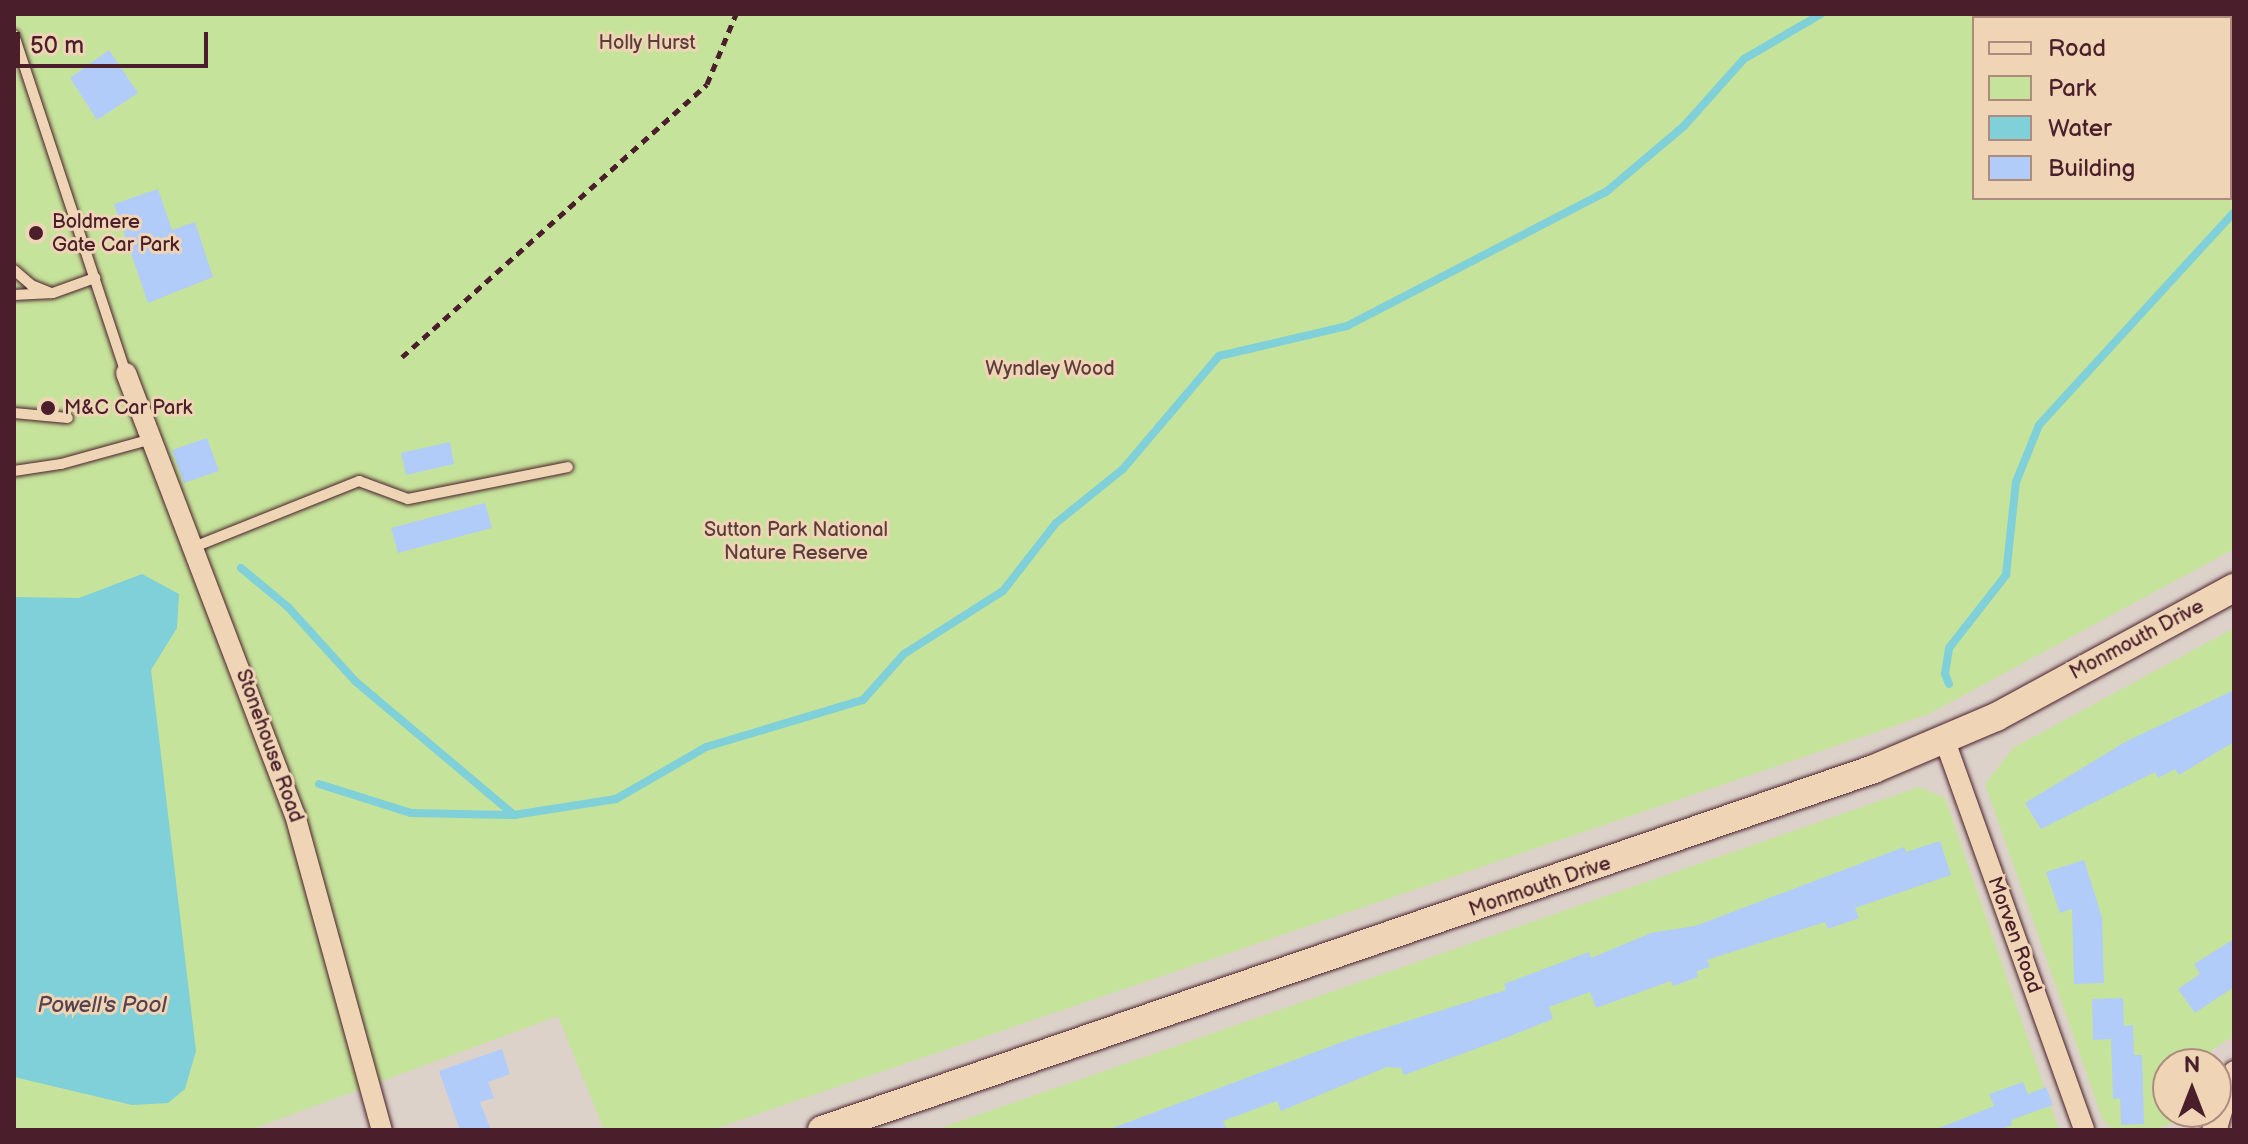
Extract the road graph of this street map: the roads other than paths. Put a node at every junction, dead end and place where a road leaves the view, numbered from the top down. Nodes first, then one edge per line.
1 (14, 35) edge
2 (14, 270) edge
3 (95, 278) junction
4 (53, 293) junction
5 (14, 295) edge
6 (126, 373) joint
7 (14, 413) edge
8 (68, 418) dead end
9 (148, 440) junction
10 (568, 467) dead end
11 (14, 471) edge
12 (194, 547) junction
13 (2234, 588) edge
14 (1945, 741) junction
15 (382, 1130) edge
16 (822, 1130) edge
17 (2084, 1130) edge

1 - 3 lane
2 - 4 lane
3 - 4 lane
3 - 6 lane
4 - 5 lane
6 - 9 street, Stonehouse Road
7 - 8 lane
9 - 11 lane
9 - 12 street, Stonehouse Road
10 - 12 lane
12 - 15 street, Stonehouse Road
13 - 14 street, Monmouth Drive
14 - 16 street, Monmouth Drive
14 - 17 street, Morven Road

